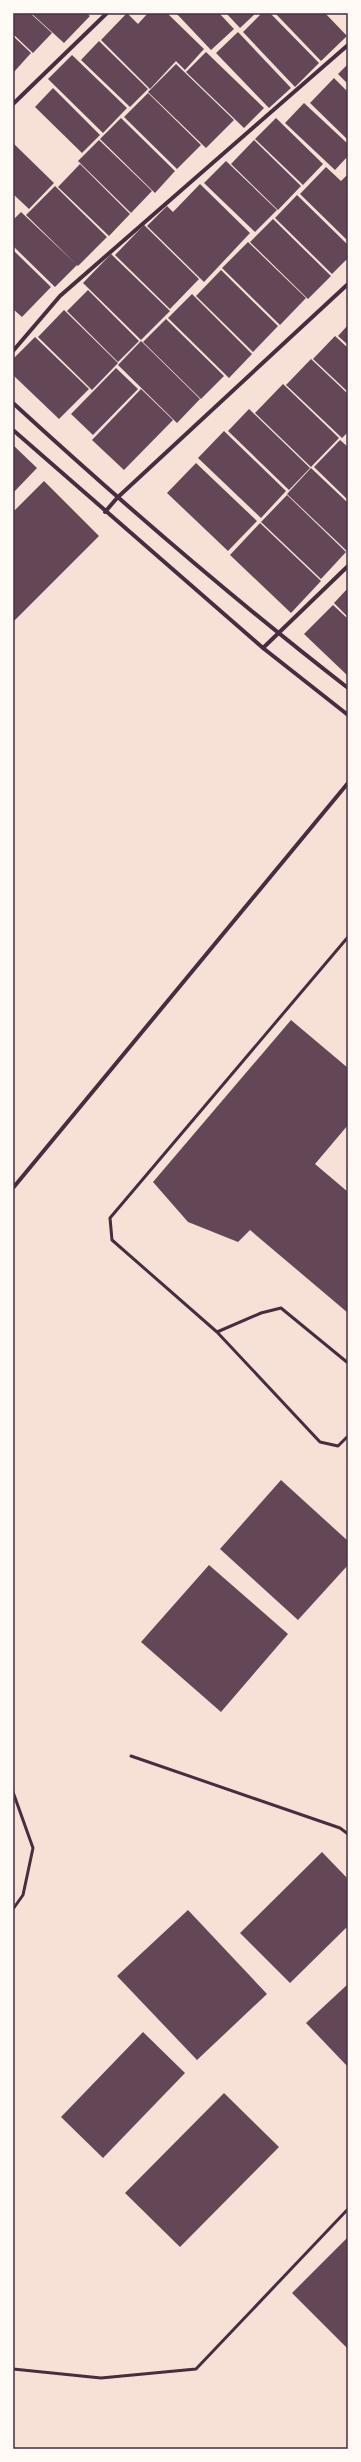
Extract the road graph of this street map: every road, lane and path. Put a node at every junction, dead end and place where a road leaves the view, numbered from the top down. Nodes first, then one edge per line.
1 (107, 13) edge
2 (348, 45) edge
3 (13, 104) edge
4 (348, 284) edge
5 (13, 351) edge
6 (13, 403) edge
7 (13, 430) edge
8 (117, 498) junction
9 (105, 512) junction
10 (348, 566) edge
11 (278, 633) junction
12 (263, 648) junction
13 (348, 688) edge
14 (348, 715) edge
15 (348, 783) edge
16 (348, 937) edge
17 (13, 1188) edge
18 (217, 1332) junction
19 (348, 1363) edge
20 (348, 1436) edge
21 (131, 1756) dead end
22 (13, 1792) edge
23 (348, 1834) edge
24 (13, 1909) edge
25 (348, 2209) edge
26 (13, 2369) edge

1 - 3 street
2 - 5 street
4 - 8 street
6 - 8 street
7 - 9 street
8 - 9 street
8 - 11 street
9 - 12 street
10 - 11 street
11 - 12 street
11 - 13 street
12 - 14 street
15 - 17 street
16 - 18 lane
18 - 19 lane
18 - 20 lane
21 - 23 lane
22 - 24 lane
25 - 26 lane

